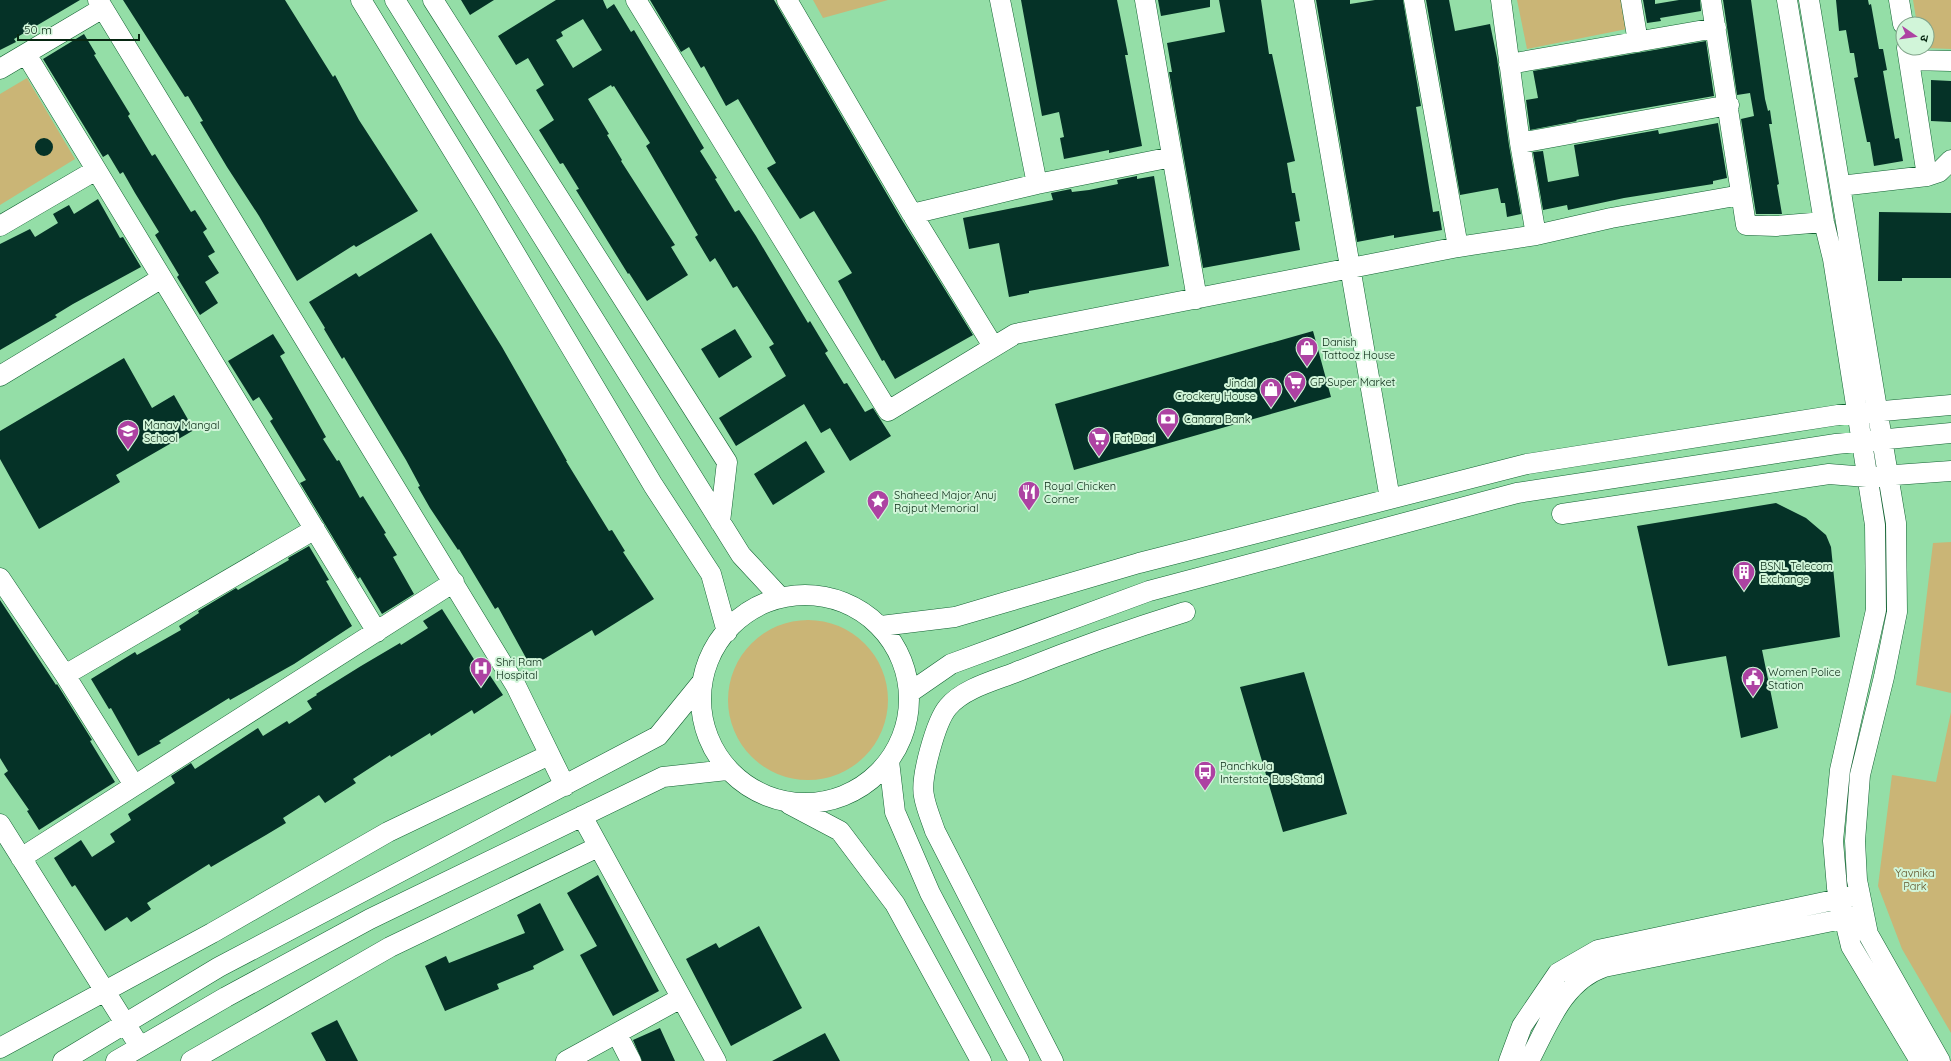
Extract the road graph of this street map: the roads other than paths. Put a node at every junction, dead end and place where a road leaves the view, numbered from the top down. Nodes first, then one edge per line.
1 (361, 0) edge
2 (395, 0) edge
3 (433, 0) edge
4 (636, 0) edge
5 (787, 0) edge
6 (1000, 0) edge
7 (1145, 0) edge
8 (1304, 0) edge
9 (1414, 0) edge
10 (1501, 0) edge
11 (1631, 0) edge
12 (1711, 0) edge
13 (1787, 0) edge
14 (1809, 0) edge
15 (1899, 0) edge
16 (101, 4) edge
17 (1902, 16) edge
18 (1716, 28) junction
19 (1638, 42) junction
20 (26, 54) junction
21 (1908, 56) edge
22 (1920, 56) edge
23 (1951, 61) edge
24 (1509, 64) junction
25 (0, 69) edge
26 (1729, 105) junction
27 (1520, 143) junction
28 (1924, 150) junction
29 (1951, 152) edge
30 (1172, 157) junction
31 (1951, 160) edge
32 (96, 170) junction
33 (1927, 176) junction
34 (1037, 184) junction
35 (1840, 186) junction
36 (1741, 195) junction
37 (912, 214) junction
38 (1824, 222) junction
39 (0, 226) edge
40 (1536, 235) junction
41 (1458, 247) junction
42 (1350, 269) junction
43 (162, 278) junction
44 (1197, 299) junction
45 (993, 346) junction
46 (0, 376) edge
47 (1951, 405) edge
48 (1877, 411) junction
49 (1857, 413) junction
50 (1951, 433) edge
51 (1882, 440) junction
52 (1862, 442) junction
53 (1951, 471) edge
54 (1888, 476) junction
55 (1868, 477) junction
56 (1390, 499) junction
57 (1562, 514) dead end
58 (720, 522) junction
59 (315, 529) junction
60 (0, 578) edge
61 (454, 582) junction
62 (780, 597) junction
63 (1185, 612) dead end
64 (881, 626) junction
65 (377, 632) junction
66 (727, 632) junction
67 (65, 675) junction
68 (702, 682) junction
69 (910, 693) junction
70 (549, 755) junction
71 (889, 761) junction
72 (727, 770) junction
73 (134, 785) junction
74 (565, 786) junction
75 (786, 802) junction
76 (582, 816) junction
77 (0, 824) edge
78 (598, 847) junction
79 (21, 858) junction
80 (1861, 895) junction
81 (1840, 899) junction
82 (1864, 915) junction
83 (1845, 919) junction
84 (105, 991) junction
85 (681, 998) junction
86 (125, 1022) junction
87 (617, 1034) junction
88 (140, 1046) junction
89 (0, 1048) edge
90 (64, 1061) edge
91 (116, 1061) edge
92 (191, 1061) edge
93 (566, 1061) edge
94 (631, 1061) edge
95 (716, 1061) edge
96 (981, 1061) edge
97 (1019, 1061) edge
98 (1053, 1061) edge
99 (1509, 1061) edge
100 (1529, 1061) edge
101 (1920, 1061) edge
102 (1940, 1061) edge

1 - 66 street
2 - 58 street
3 - 58 street
4 - 45 street
5 - 37 street
6 - 34 street
7 - 30 street
8 - 42 street
9 - 41 street
10 - 24 street
11 - 19 street
12 - 18 street
13 - 38 street
14 - 35 street
15 - 17 street
16 - 20 street
16 - 61 street
18 - 19 street
18 - 26 street
19 - 24 street
20 - 25 street
20 - 32 street
21 - 28 street
22 - 23 street
24 - 27 street
26 - 27 street
26 - 36 street
27 - 40 street
28 - 29 street
28 - 33 street
30 - 34 street
30 - 44 street
31 - 33 street
32 - 39 street
32 - 43 street
33 - 35 street
34 - 37 street
35 - 48 street
36 - 38 street
36 - 40 street
37 - 45 street
38 - 49 street
40 - 41 street
41 - 42 street
42 - 44 street
42 - 56 street
43 - 46 street
43 - 59 street
44 - 45 street
47 - 48 street
48 - 49 street
48 - 51 street
49 - 52 street
49 - 56 street
50 - 51 street
51 - 52 street
51 - 54 street
52 - 55 street
52 - 69 street
53 - 54 street
54 - 55 street
54 - 80 street
55 - 57 street
55 - 81 street
56 - 64 street
58 - 62 street
59 - 65 street
59 - 67 street
60 - 67 street
61 - 65 street
61 - 70 street
62 - 64 street
62 - 66 street
63 - 98 street
64 - 69 street
65 - 73 street
66 - 68 street
67 - 73 street
68 - 72 street
68 - 74 street
69 - 71 street
70 - 74 street
70 - 84 street
71 - 75 street
71 - 97 street
72 - 75 street
72 - 76 street
73 - 79 street
74 - 86 street
75 - 96 street
76 - 78 street
76 - 88 street
77 - 79 street
78 - 85 street
78 - 92 street
79 - 84 street
80 - 81 street
80 - 82 street
81 - 83 street
81 - 99 street
82 - 83 street
82 - 102 street
83 - 100 street
83 - 101 street
84 - 86 street
84 - 89 street
85 - 87 street
85 - 95 street
86 - 88 street
86 - 90 street
87 - 93 street
87 - 94 street
88 - 91 street

